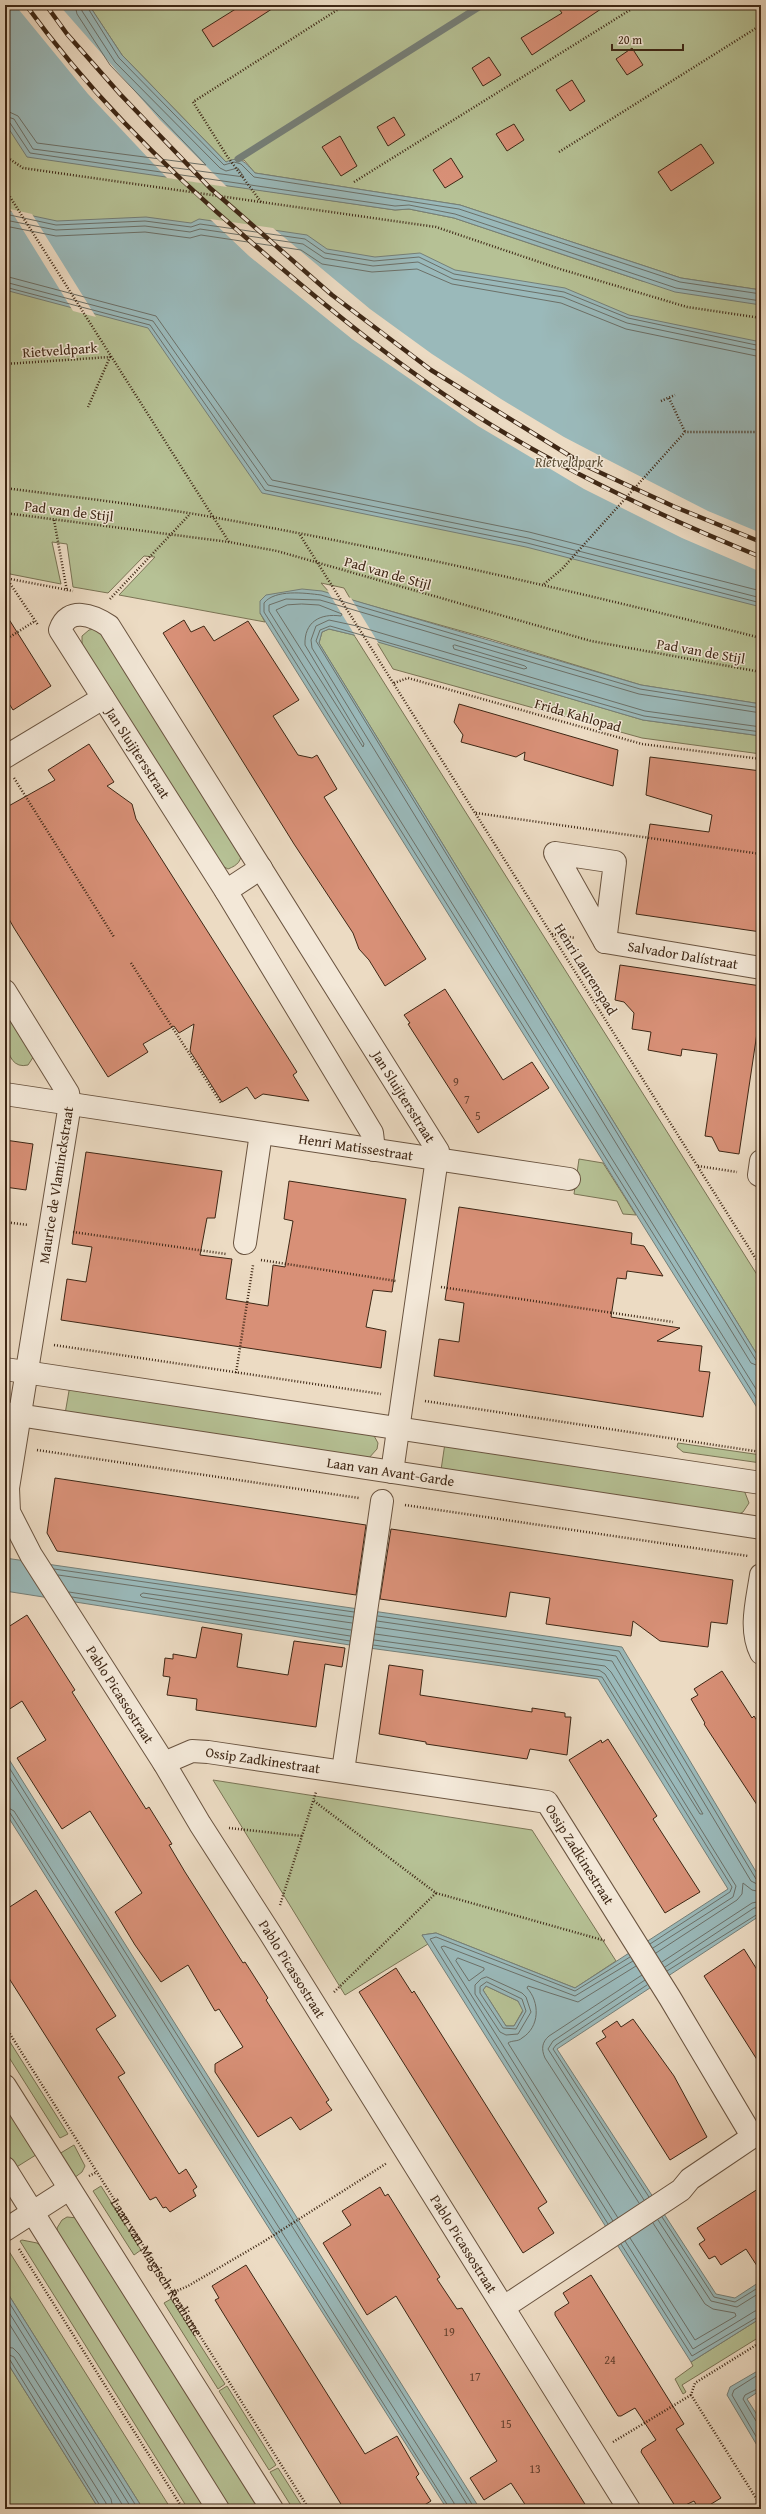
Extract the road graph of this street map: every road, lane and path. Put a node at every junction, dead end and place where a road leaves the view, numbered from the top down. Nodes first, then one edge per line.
1 (345, 5) edge
2 (638, 5) edge
3 (761, 25) edge
4 (559, 152) dead end
5 (5, 156) edge
6 (354, 182) dead end
7 (5, 189) edge
8 (262, 203) junction
9 (761, 318) edge
10 (110, 357) junction
11 (5, 364) edge
12 (675, 394) dead end
13 (668, 398) junction
14 (661, 401) dead end
15 (88, 407) dead end
16 (685, 432) junction
17 (761, 432) edge
18 (5, 488) edge
19 (5, 513) edge
20 (191, 514) junction
21 (212, 517) junction
22 (54, 520) junction
23 (171, 535) junction
24 (300, 535) junction
25 (229, 542) junction
26 (318, 563) junction
27 (6, 578) edge
28 (544, 584) junction
29 (67, 590) junction
30 (74, 591) dead end
31 (104, 596) dead end
32 (111, 597) junction
33 (96, 618) junction
34 (35, 621) junction
35 (66, 623) junction
36 (761, 638) edge
37 (5, 640) edge
38 (761, 672) edge
39 (394, 683) junction
40 (103, 698) junction
41 (5, 757) edge
42 (761, 759) edge
43 (13, 777) dead end
44 (476, 813) junction
45 (761, 854) edge
46 (261, 868) junction
47 (226, 892) junction
48 (114, 937) dead end
49 (605, 942) dead end
50 (132, 963) dead end
51 (761, 968) edge
52 (5, 991) edge
53 (5, 1080) edge
54 (5, 1094) edge
55 (70, 1104) junction
56 (238, 1129) junction
57 (261, 1133) junction
58 (374, 1150) junction
59 (438, 1159) junction
60 (697, 1166) junction
61 (760, 1171) edge
62 (569, 1179) dead end
63 (5, 1222) edge
64 (50, 1229) junction
65 (238, 1249) joint
66 (761, 1267) edge
67 (419, 1284) junction
68 (673, 1322) dead end
69 (16, 1371) edge
70 (236, 1372) dead end
71 (12, 1415) edge
72 (398, 1429) junction
73 (392, 1472) junction
74 (761, 1484) edge
75 (382, 1501) dead end
76 (761, 1528) edge
77 (761, 1575) edge
78 (761, 1654) edge
79 (164, 1763) junction
80 (320, 1768) junction
81 (343, 1771) junction
82 (314, 1801) junction
83 (200, 1824) junction
84 (302, 1836) junction
85 (436, 1893) junction
86 (629, 1931) junction
87 (270, 1934) junction
88 (317, 2009) junction
89 (5, 2026) edge
90 (5, 2086) edge
91 (757, 2133) edge
92 (406, 2151) junction
93 (5, 2168) edge
94 (69, 2189) junction
95 (33, 2212) junction
96 (6, 2229) edge
97 (172, 2293) junction
98 (504, 2307) junction
99 (761, 2342) edge
100 (691, 2394) junction
101 (594, 2454) junction
102 (761, 2506) edge
103 (183, 2509) edge
104 (218, 2509) edge
105 (272, 2509) edge
106 (309, 2509) edge
107 (629, 2509) edge

1 - 8 path
2 - 6 path
3 - 4 path
5 - 8 path
7 - 10 path
8 - 9 path
10 - 11 path, Rietveldpark
10 - 15 path, Rietveldpark
10 - 21 path
12 - 13 path
13 - 14 path
13 - 16 path
16 - 17 path
16 - 28 path
18 - 20 path, Pad van de Stijl
19 - 22 path, Pad van de Stijl
20 - 21 path, Pad van de Stijl
20 - 23 path
21 - 24 path, Pad van de Stijl
21 - 25 path
22 - 23 path, Pad van de Stijl
22 - 29 path
23 - 25 path, Pad van de Stijl
23 - 32 path
24 - 26 path, Henri Laurenspad
24 - 28 path, Pad van de Stijl
25 - 26 path, Pad van de Stijl
26 - 38 path, Pad van de Stijl
26 - 39 path, Henri Laurenspad
27 - 29 path
27 - 34 path
28 - 36 path, Pad van de Stijl
29 - 30 path
29 - 35 path
31 - 32 path
32 - 33 path
33 - 35 street, Jan Sluijtersstraat
33 - 46 street, Jan Sluijtersstraat
34 - 35 path
34 - 37 path
35 - 40 street, Jan Sluijtersstraat
39 - 42 path, Frida Kahlopad
39 - 44 path, Henri Laurenspad
40 - 41 street
40 - 47 street, Jan Sluijtersstraat
43 - 48 path
44 - 45 path
44 - 60 path, Henri Laurenspad
46 - 47 street
46 - 59 street, Jan Sluijtersstraat
47 - 58 street, Jan Sluijtersstraat
49 - 51 street, Salvador Dalístraat
50 - 56 path
52 - 55 street, Maurice de Vlaminckstraat
53 - 54 street
54 - 55 street, Henri Matissestraat
55 - 56 street, Henri Matissestraat
55 - 64 street, Maurice de Vlaminckstraat
56 - 57 street, Henri Matissestraat
57 - 58 street, Henri Matissestraat
57 - 65 street
58 - 59 street, Henri Matissestraat
59 - 62 street, Henri Matissestraat
59 - 67 street, Jan Sluijtersstraat
60 - 61 path
60 - 66 path, Henri Laurenspad
63 - 64 path
64 - 65 path
64 - 69 street, Maurice de Vlaminckstraat
67 - 68 path
67 - 70 path
67 - 72 street, Jan Sluijtersstraat
69 - 71 street
69 - 72 street
71 - 73 street, Laan van Avant-Garde
71 - 79 street, Pablo Picassostraat
72 - 73 street, Jan Sluijtersstraat
72 - 74 street
73 - 76 street, Laan van Avant-Garde
75 - 81 street
77 - 78 street
79 - 80 street, Ossip Zadkinestraat
79 - 83 street, Pablo Picassostraat
80 - 81 street, Ossip Zadkinestraat
80 - 82 path
81 - 86 street, Ossip Zadkinestraat
82 - 84 path
82 - 85 path
83 - 84 path
83 - 87 street, Pablo Picassostraat
84 - 87 path
85 - 86 path
85 - 88 path
86 - 91 street, Ossip Zadkinestraat
87 - 88 street, Pablo Picassostraat
88 - 92 street, Pablo Picassostraat
89 - 97 path, Laan van Magisch Realisme
90 - 94 street
91 - 98 street
92 - 97 path
92 - 98 street, Pablo Picassostraat
93 - 95 street
94 - 95 street
94 - 105 street
95 - 96 street
95 - 104 street
96 - 103 path
97 - 106 path, Laan van Magisch Realisme
98 - 101 street, Pablo Picassostraat
99 - 100 path
100 - 101 path
100 - 102 path
101 - 107 street, Pablo Picassostraat

